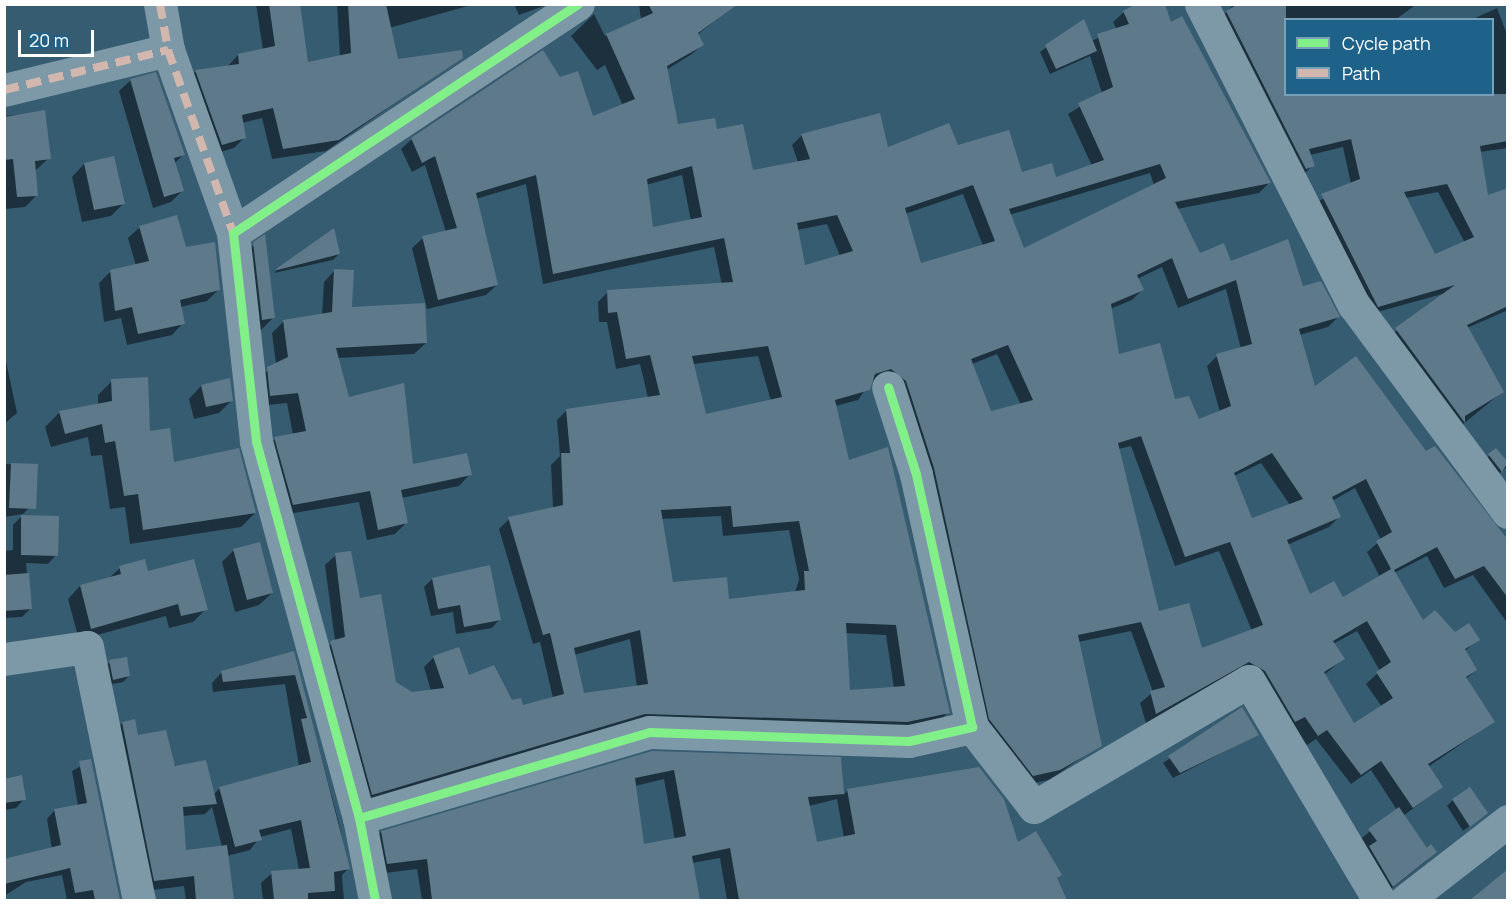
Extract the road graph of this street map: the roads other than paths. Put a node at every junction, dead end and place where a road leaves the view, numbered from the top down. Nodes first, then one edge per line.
1 (160, 4) edge
2 (578, 4) edge
3 (1201, 4) edge
4 (168, 50) junction
5 (4, 90) edge
6 (233, 233) junction
7 (888, 387) dead end
8 (1508, 512) edge
9 (4, 659) edge
10 (972, 727) junction
11 (359, 818) junction
12 (1508, 821) edge
13 (139, 900) edge
14 (375, 900) edge
15 (1379, 900) edge
16 (1406, 900) edge

1 - 4 street
2 - 6 street
3 - 8 street
4 - 5 street
4 - 6 street
6 - 11 street
7 - 10 street
9 - 13 street
10 - 11 street
10 - 15 street
11 - 14 street
12 - 16 street

